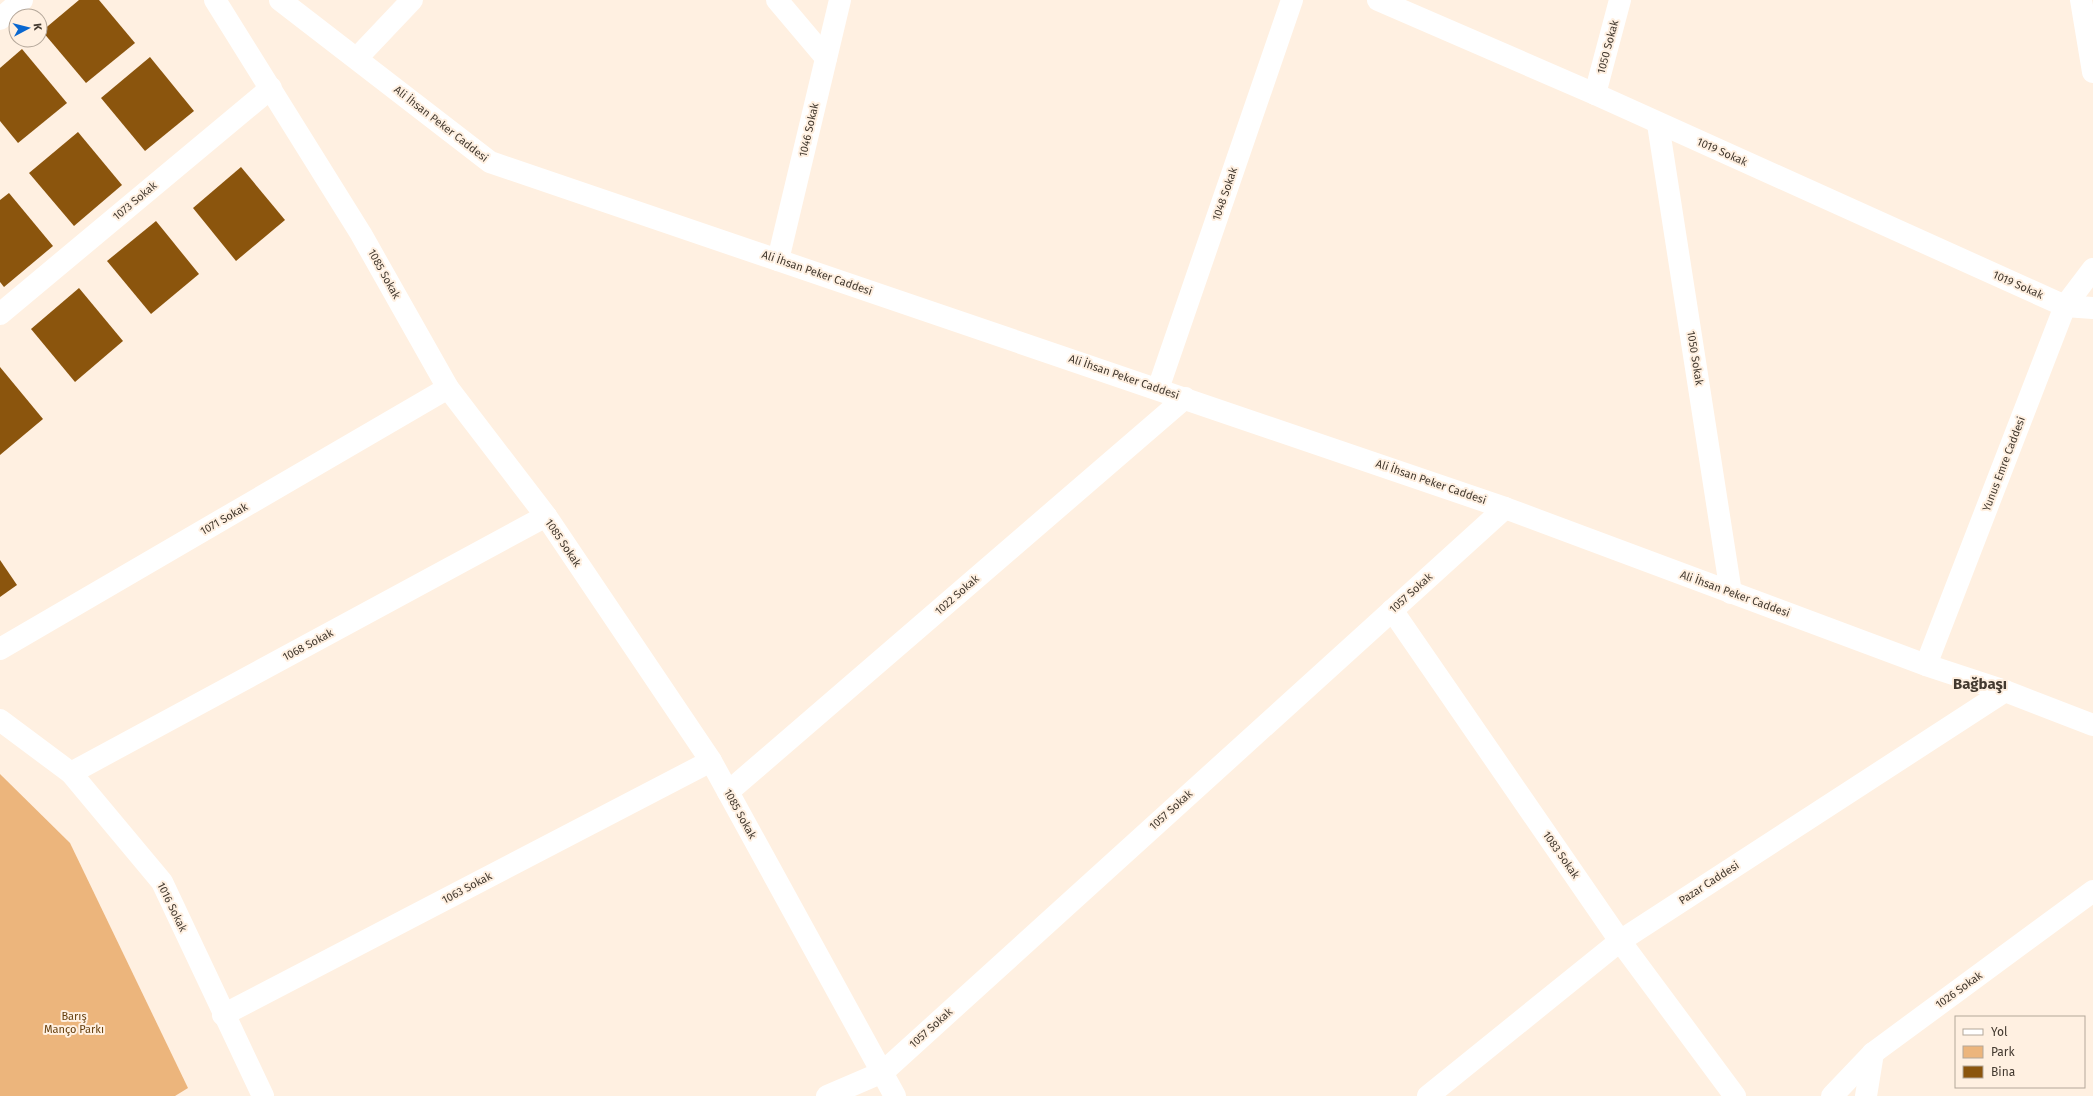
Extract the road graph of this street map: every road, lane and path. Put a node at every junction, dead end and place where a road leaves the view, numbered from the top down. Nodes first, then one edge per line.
1 (22, 0) edge
2 (215, 0) edge
3 (280, 0) edge
4 (412, 0) edge
5 (777, 0) edge
6 (840, 0) edge
7 (1292, 0) edge
8 (1378, 0) edge
9 (1620, 0) edge
10 (2080, 0) edge
11 (2090, 0) edge
12 (2093, 3) edge
13 (0, 19) edge
14 (357, 58) junction
15 (826, 58) junction
16 (2093, 72) edge
17 (271, 88) junction
18 (1595, 94) junction
19 (1658, 124) junction
20 (778, 260) junction
21 (2093, 269) edge
22 (2066, 306) junction
23 (2093, 308) edge
24 (0, 314) edge
25 (448, 388) junction
26 (1158, 389) junction
27 (1185, 398) junction
28 (1505, 508) junction
29 (546, 516) junction
30 (1731, 592) junction
31 (1392, 610) junction
32 (0, 649) edge
33 (1926, 665) junction
34 (2005, 691) junction
35 (0, 720) edge
36 (2093, 725) edge
37 (711, 761) junction
38 (71, 773) junction
39 (728, 792) junction
40 (2093, 891) edge
41 (1620, 941) junction
42 (223, 1016) junction
43 (1873, 1053) junction
44 (883, 1072) junction
45 (263, 1096) edge
46 (827, 1096) edge
47 (894, 1096) edge
48 (1428, 1096) edge
49 (1734, 1096) edge
50 (1832, 1096) edge
51 (1866, 1096) edge

1 - 13 street
2 - 17 street, 1085 Sokak
3 - 14 street, Ali İhsan Peker Caddesi
4 - 14 street
5 - 15 street
6 - 15 street, 1046 Sokak
7 - 26 street, 1048 Sokak
8 - 18 street, 1019 Sokak
9 - 18 street, 1050 Sokak
10 - 16 street
11 - 12 street
14 - 20 street, Ali İhsan Peker Caddesi
15 - 20 street, 1046 Sokak
17 - 24 street, 1073 Sokak
17 - 25 street, 1085 Sokak
18 - 19 street, 1019 Sokak
19 - 22 street, 1019 Sokak
19 - 30 street, 1050 Sokak
20 - 26 street, Ali İhsan Peker Caddesi
21 - 22 street, Yunus Emre Caddesi
22 - 23 street, 1019 Sokak
22 - 33 street, Yunus Emre Caddesi
25 - 29 street, 1085 Sokak
25 - 32 street, 1071 Sokak
26 - 27 street, Ali İhsan Peker Caddesi
27 - 28 street, Ali İhsan Peker Caddesi
27 - 39 street, 1022 Sokak
28 - 30 street, Ali İhsan Peker Caddesi
28 - 31 street, 1057 Sokak
29 - 37 street, 1085 Sokak
29 - 38 street, 1068 Sokak
30 - 33 street, Ali İhsan Peker Caddesi
31 - 41 street, 1083 Sokak
31 - 44 street, 1057 Sokak
33 - 34 street, Ali İhsan Peker Caddesi
34 - 36 street, Ali İhsan Peker Caddesi
34 - 41 street, Pazar Caddesi
35 - 38 street, 1016 Sokak
37 - 39 street, 1085 Sokak
37 - 42 street, 1063 Sokak
38 - 42 street, 1016 Sokak
39 - 44 street, 1085 Sokak
40 - 43 street, 1026 Sokak
41 - 48 street, Pazar Caddesi
41 - 49 street, 1083 Sokak
42 - 45 street, 1016 Sokak
43 - 50 street, 1026 Sokak
43 - 51 street
44 - 46 street, 1057 Sokak
44 - 47 street, 1085 Sokak

